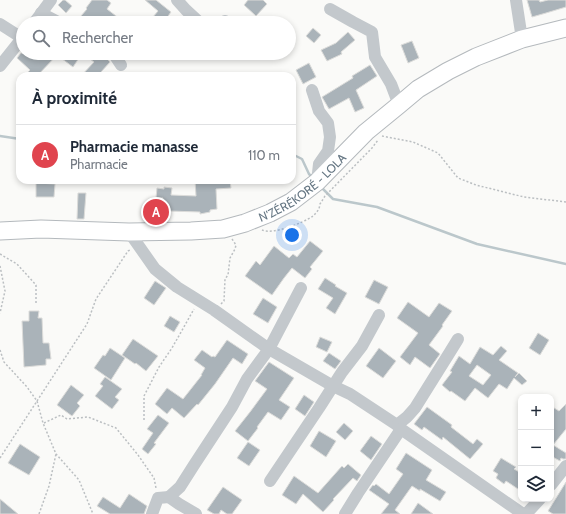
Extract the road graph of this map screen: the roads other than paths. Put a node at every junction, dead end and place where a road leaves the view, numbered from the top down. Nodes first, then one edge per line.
1 (51, 0) edge
2 (177, 0) edge
3 (516, 0) edge
4 (330, 9) dead end
5 (41, 13) junction
6 (39, 16) edge
7 (47, 16) edge
8 (192, 16) edge
9 (0, 24) edge
10 (566, 28) edge
11 (16, 34) edge
12 (522, 39) junction
13 (16, 47) edge
14 (118, 60) edge
15 (121, 65) dead end
16 (0, 66) edge
17 (312, 90) dead end
18 (399, 105) junction
19 (317, 182) junction
20 (0, 231) edge
21 (129, 232) junction
22 (301, 288) dead end
23 (379, 315) dead end
24 (458, 339) dead end
25 (269, 349) junction
26 (333, 386) junction
27 (399, 427) junction
28 (566, 466) edge
29 (270, 481) dead end
30 (554, 481) edge
31 (163, 497) junction
32 (537, 502) edge
33 (152, 514) edge
34 (196, 514) edge
35 (345, 514) edge
36 (523, 514) edge
37 (526, 514) edge

1 - 5 street
2 - 8 street
3 - 12 street
4 - 18 street
5 - 6 street
5 - 7 street
9 - 11 street
10 - 12 highway, N'ZÉRÉKORÉ - LOLA
12 - 18 highway, N'ZÉRÉKORÉ - LOLA
13 - 16 street
14 - 15 street
17 - 19 street
18 - 19 highway, N'ZÉRÉKORÉ - LOLA
19 - 21 highway, N'ZÉRÉKORÉ - LOLA
20 - 21 highway, N'ZÉRÉKORÉ - LOLA
21 - 25 street
22 - 25 street
23 - 26 street
24 - 27 street
25 - 26 street
25 - 31 street
26 - 27 street
26 - 29 street
27 - 35 street
27 - 36 street
28 - 30 street
31 - 33 street
31 - 34 street
32 - 37 street

